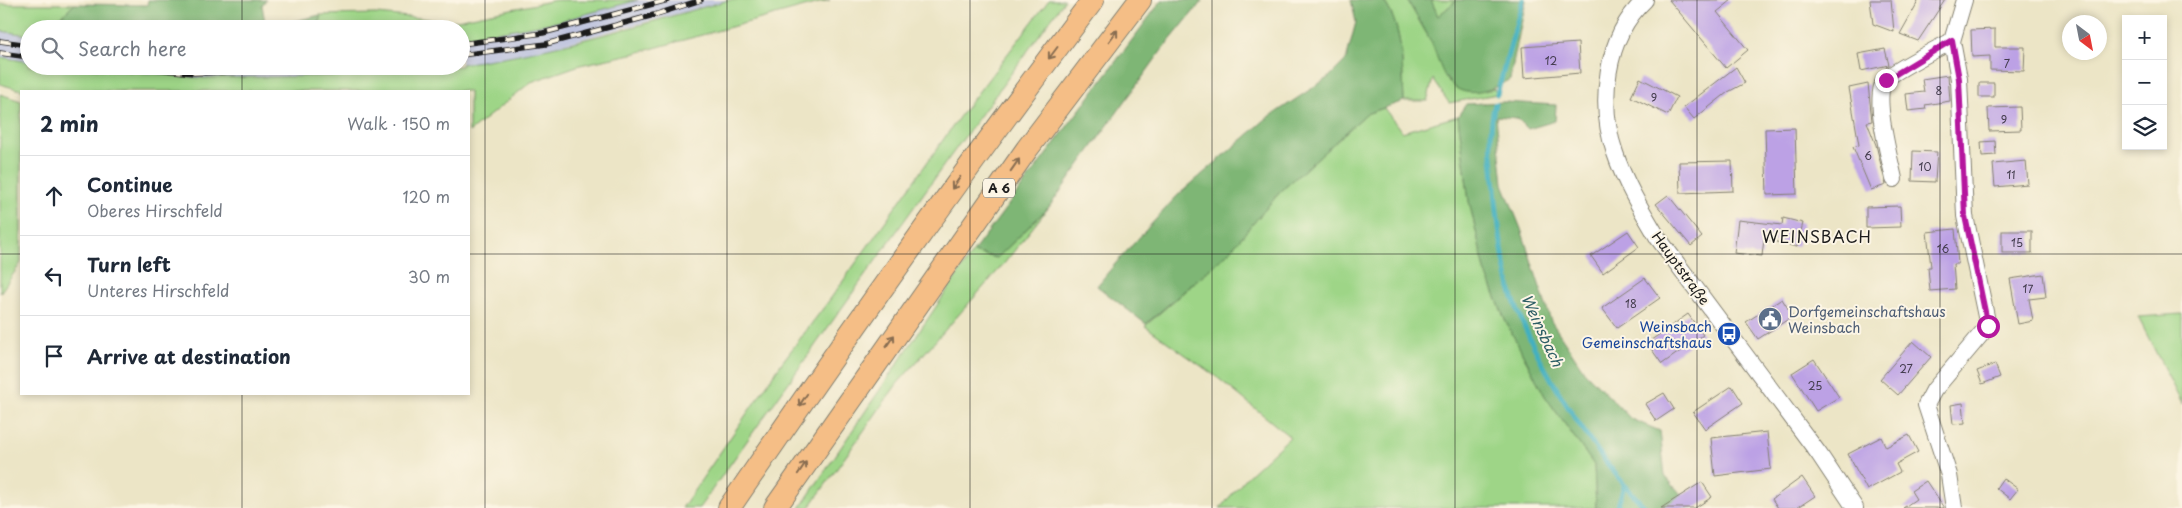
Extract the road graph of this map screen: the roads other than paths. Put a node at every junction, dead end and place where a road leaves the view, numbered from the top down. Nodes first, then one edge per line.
1 (1093, 0) edge
2 (1140, 0) edge
3 (1645, 0) edge
4 (1964, 0) edge
5 (1952, 40) junction
6 (1894, 180) dead end
7 (729, 508) edge
8 (775, 508) edge
9 (1855, 508) edge
10 (1954, 508) edge

1 -> 7 highway, A 6
8 -> 2 highway, A 6
3 - 9 street, Hauptstraße
4 - 5 street
5 - 6 street
5 - 10 street

